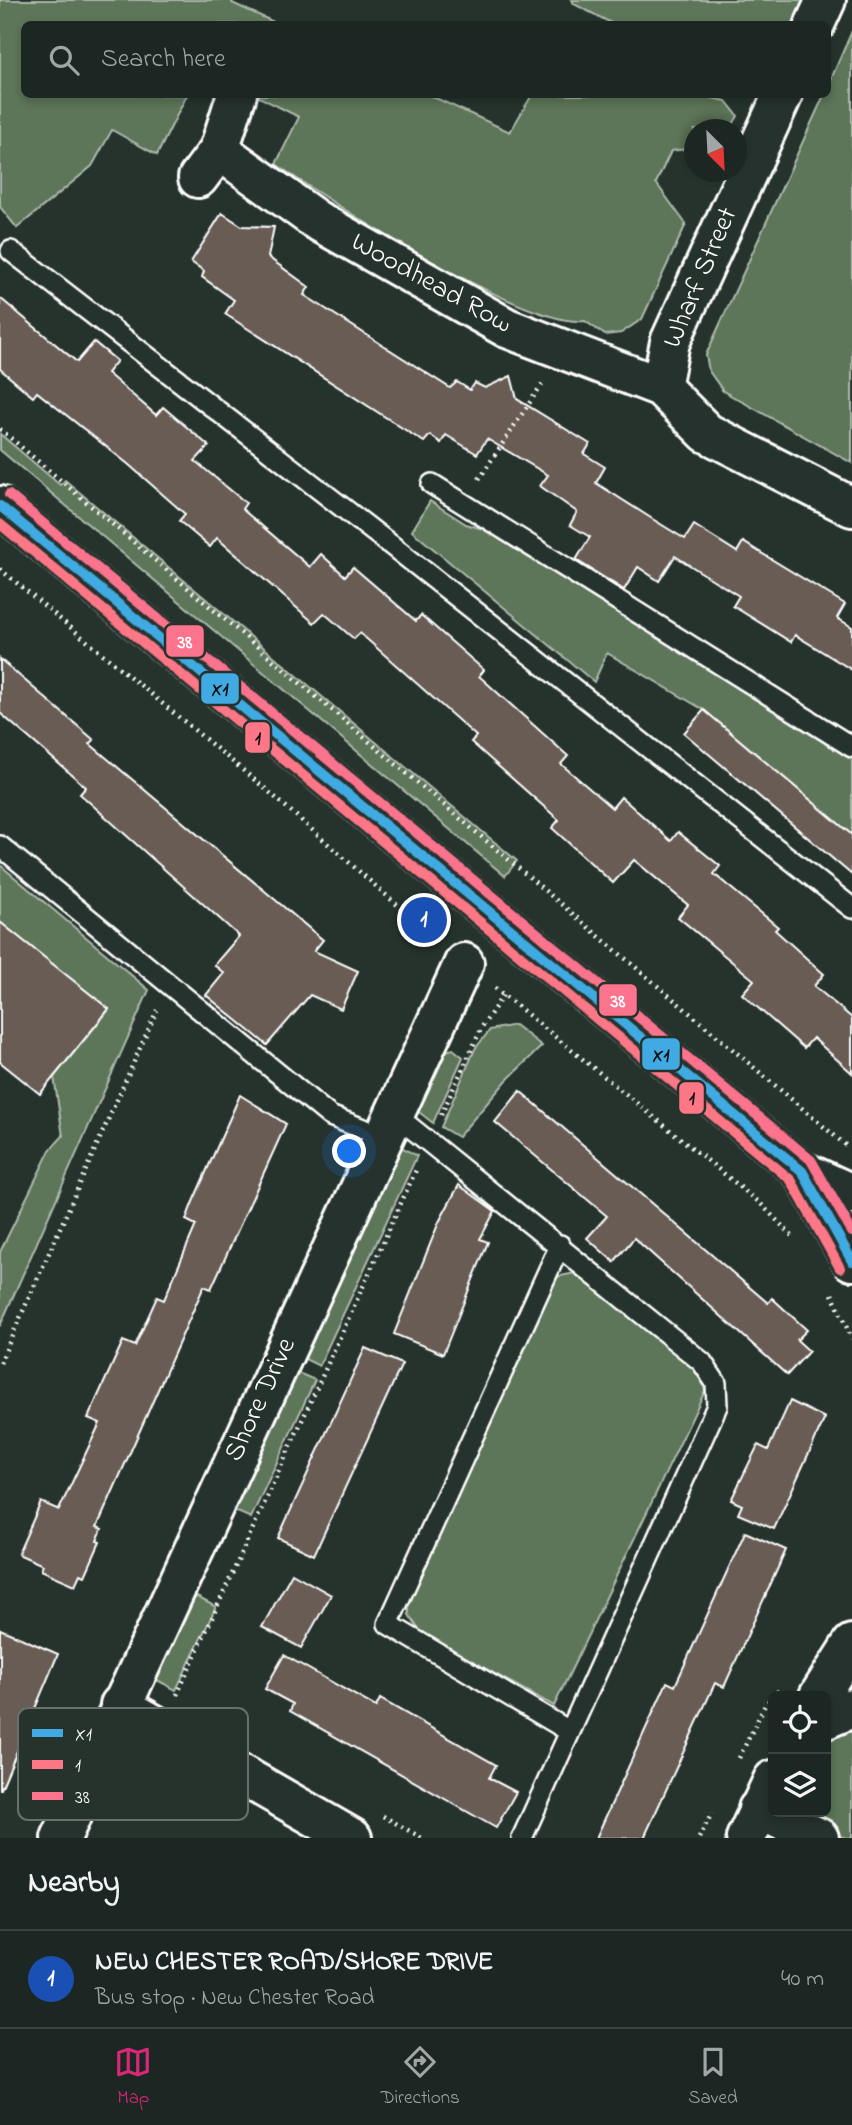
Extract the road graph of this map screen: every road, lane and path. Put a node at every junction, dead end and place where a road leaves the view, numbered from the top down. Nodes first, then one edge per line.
1 (826, 0) edge
2 (816, 21) edge
3 (235, 98) edge
4 (781, 98) edge
5 (11, 251) dead end
6 (565, 350) junction
7 (661, 387) junction
8 (0, 429) edge
9 (432, 484) dead end
10 (463, 503) junction
11 (0, 506) edge
12 (852, 507) edge
13 (0, 569) edge
14 (852, 747) edge
15 (0, 846) edge
16 (852, 908) edge
17 (464, 963) junction
18 (169, 984) junction
19 (503, 995) junction
20 (389, 1126) junction
21 (429, 1142) junction
22 (852, 1151) edge
23 (802, 1171) junction
24 (852, 1194) edge
25 (795, 1239) dead end
26 (560, 1245) junction
27 (852, 1261) edge
28 (831, 1292) dead end
29 (852, 1311) edge
30 (844, 1315) junction
31 (852, 1339) edge
32 (0, 1363) edge
33 (852, 1644) edge
34 (783, 1685) dead end
35 (127, 1690) junction
36 (822, 1691) edge
37 (119, 1708) edge
38 (154, 1708) edge
39 (852, 1708) edge
40 (831, 1717) edge
41 (569, 1731) junction
42 (735, 1765) dead end
43 (248, 1771) edge
44 (717, 1802) dead end
45 (759, 1809) edge
46 (69, 1820) edge
47 (344, 1836) edge
48 (61, 1838) edge
49 (522, 1838) edge
50 (699, 1838) edge
51 (819, 1838) edge

1 - 2 main road
3 - 6 main road, Woodhead Row
4 - 7 main road, Wharf Street
5 - 16 lane
6 - 7 main road, Woodhead Row
6 - 10 path
7 - 12 main road
8 - 22 path
9 - 10 lane
10 - 14 lane
11 - 23 main road
13 - 17 path
15 - 18 lane
17 - 19 path
17 - 20 main road, Shore Drive
18 - 20 lane
18 - 32 path
19 - 21 path
19 - 25 path
20 - 21 lane
20 - 35 main road, Shore Drive
21 - 26 lane
21 - 35 path
23 - 24 main road
23 - 27 main road
26 - 41 lane
26 - 41 lane
28 - 30 path
29 - 30 path
30 - 31 path
33 - 36 main road
34 - 42 path
35 - 37 main road, Shore Drive
35 - 38 main road
39 - 40 main road
41 - 49 lane
43 - 47 main road
44 - 50 path
45 - 51 main road
46 - 48 main road, Shore Drive

